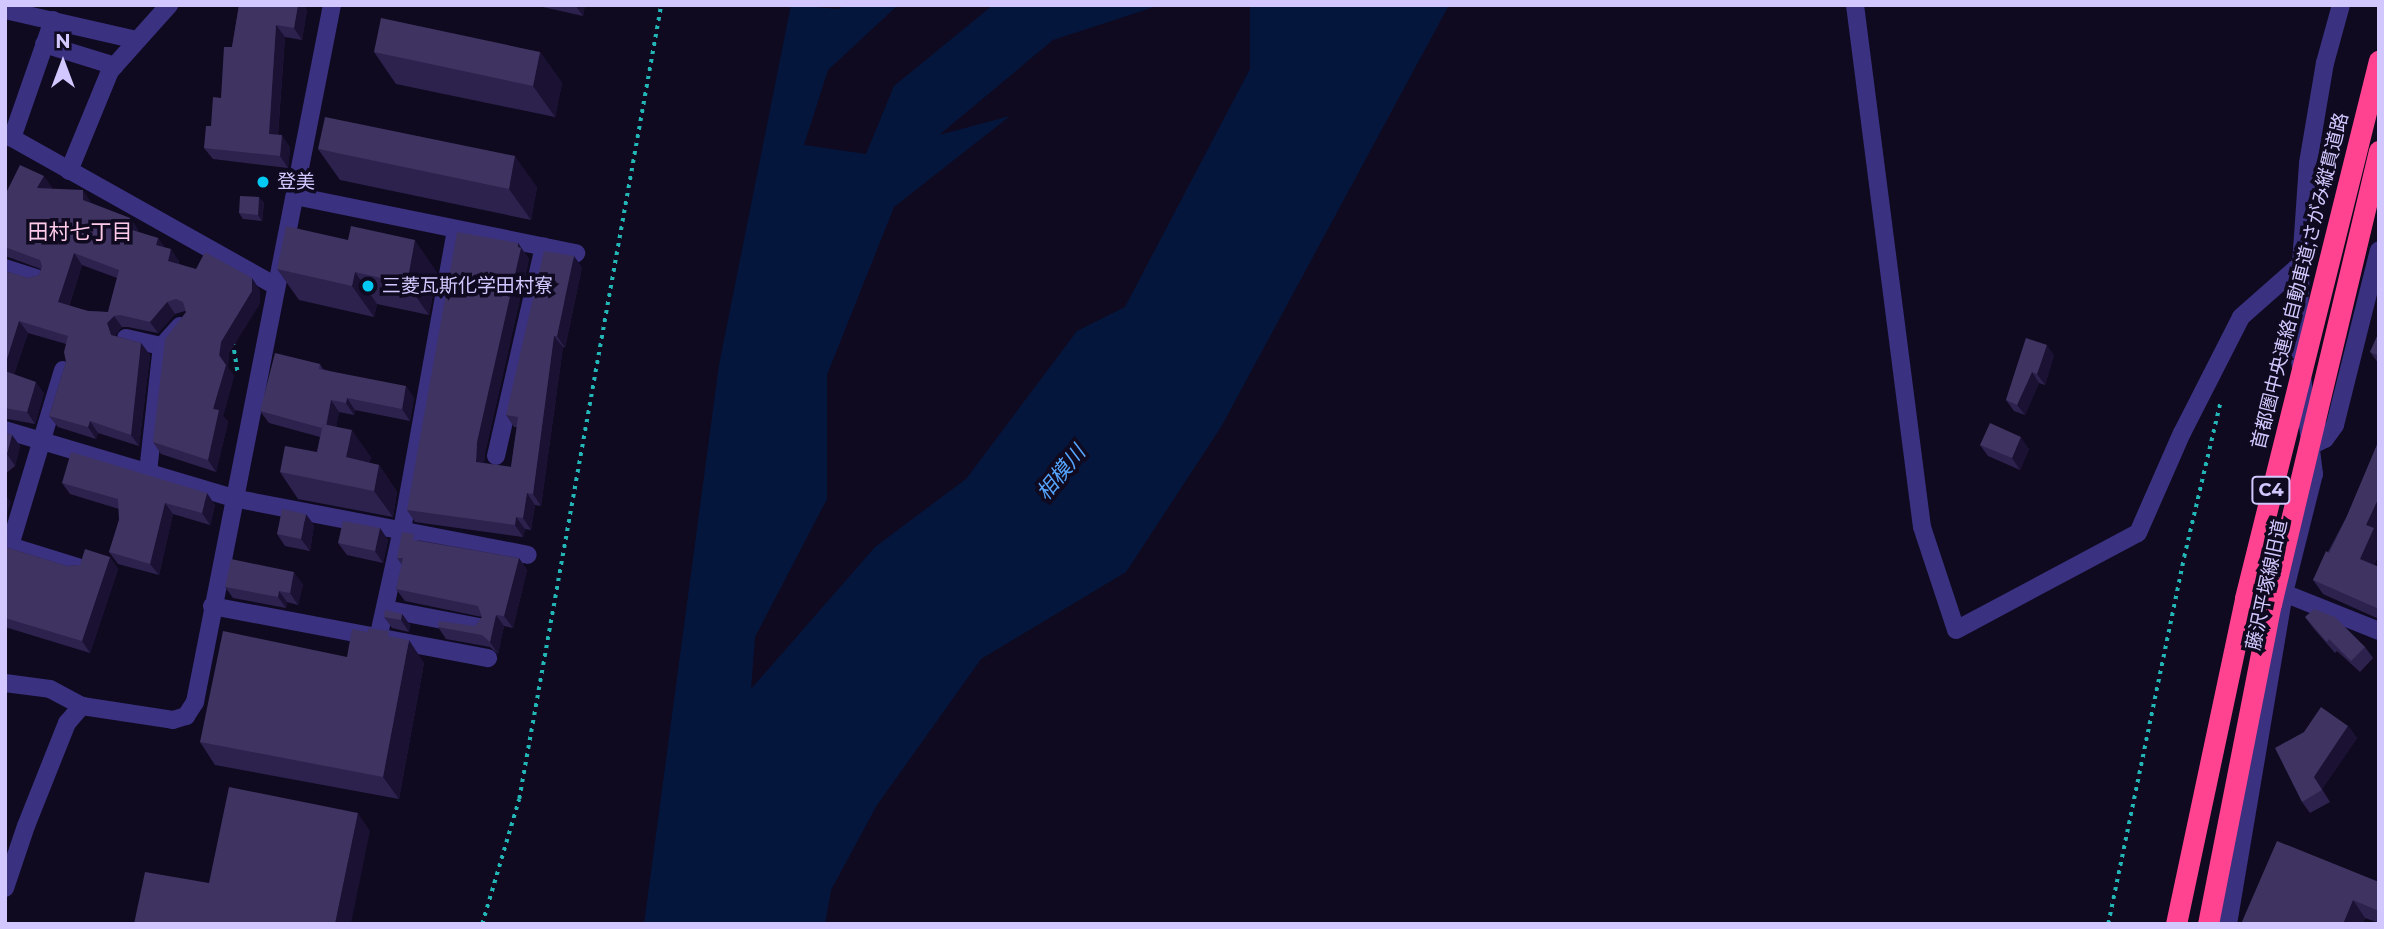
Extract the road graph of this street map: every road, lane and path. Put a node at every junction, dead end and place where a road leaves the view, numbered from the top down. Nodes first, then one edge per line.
1 (169, 5) edge
2 (332, 5) edge
3 (661, 5) edge
4 (1855, 5) edge
5 (2341, 5) edge
6 (5, 10) edge
7 (53, 20) junction
8 (137, 40) junction
9 (44, 44) junction
10 (2379, 60) edge
11 (115, 66) junction
12 (9, 136) edge
13 (2379, 151) edge
14 (69, 171) junction
15 (295, 197) junction
16 (456, 230) junction
17 (544, 246) junction
18 (2379, 250) edge
19 (576, 253) dead end
20 (2301, 264) junction
21 (5, 268) edge
22 (2376, 275) edge
23 (39, 279) edge
24 (276, 286) junction
25 (183, 322) edge
26 (231, 332) edge
27 (126, 338) edge
28 (162, 346) junction
29 (63, 370) edge
30 (238, 386) dead end
31 (2222, 397) dead end
32 (5, 430) edge
33 (41, 441) junction
34 (2309, 447) junction
35 (496, 456) dead end
36 (148, 472) junction
37 (233, 498) junction
38 (402, 530) junction
39 (528, 555) dead end
40 (78, 567) edge
41 (2284, 593) junction
42 (212, 606) junction
43 (385, 609) junction
44 (479, 627) edge
45 (2379, 631) edge
46 (378, 639) junction
47 (488, 658) dead end
48 (5, 683) edge
49 (82, 706) junction
50 (5, 888) edge
51 (482, 924) edge
52 (2108, 924) edge
53 (2176, 924) edge
54 (2208, 924) edge
55 (2228, 924) edge

1 - 8 street
2 - 15 street
3 - 51 path
4 - 20 street
5 - 20 street, 藤沢平塚線旧道
6 - 7 street
7 - 8 street
7 - 9 street
8 - 11 street
9 - 11 street
9 - 12 street
10 - 53 highway, 首都圏中央連絡自動車道;さがみ縦貫道路 / C4, bridge
11 - 14 street
12 - 14 street
13 - 54 highway, C4, bridge
14 - 24 street
15 - 16 street
15 - 24 street
16 - 17 street
16 - 38 street
17 - 19 street
17 - 35 street
18 - 22 street
20 - 34 street, 藤沢平塚線旧道
21 - 23 street
22 - 34 street
24 - 37 street
25 - 28 street
26 - 30 path
27 - 28 street
28 - 36 street
29 - 33 street
31 - 52 path
32 - 33 street
33 - 36 street
33 - 40 street
34 - 41 street, 藤沢平塚線旧道
36 - 37 street
37 - 38 street
37 - 42 street
38 - 39 street
38 - 43 street
41 - 45 street
41 - 55 street, 藤沢平塚線旧道
42 - 46 street
42 - 49 street
43 - 44 street
43 - 46 street
46 - 47 street
48 - 49 street
49 - 50 street

